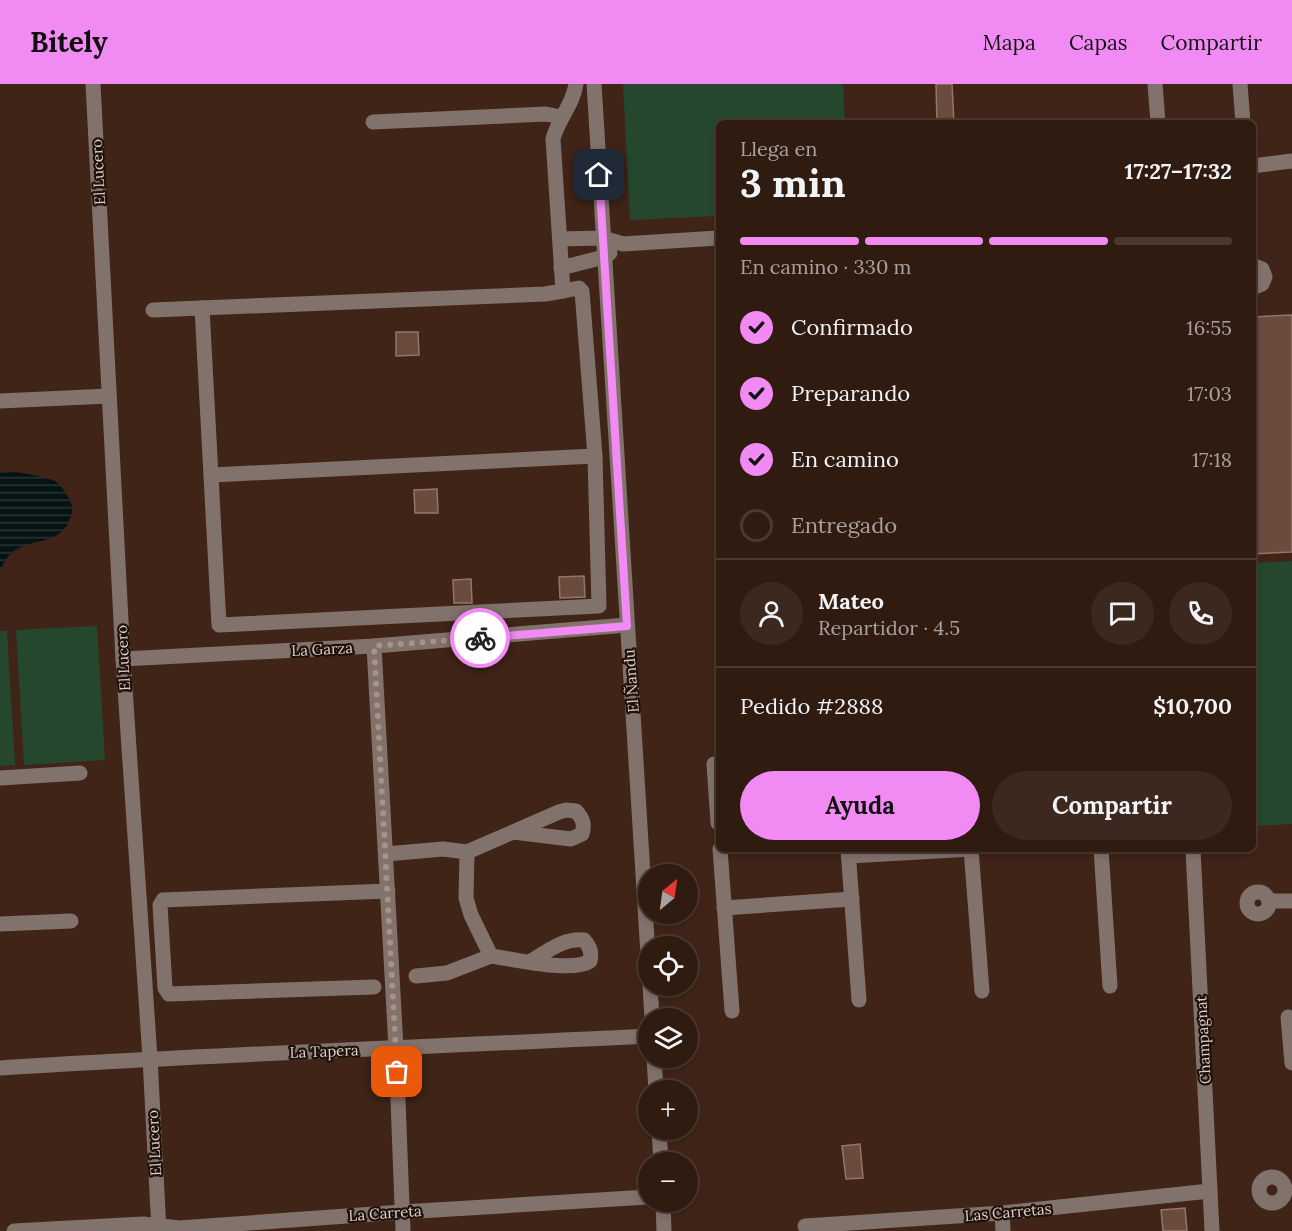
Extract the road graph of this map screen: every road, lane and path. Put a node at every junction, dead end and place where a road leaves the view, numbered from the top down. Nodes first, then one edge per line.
1 (93, 84) edge
2 (576, 84) edge
3 (594, 84) edge
4 (1155, 84) edge
5 (1240, 84) edge
6 (561, 117) junction
7 (1158, 120) edge
8 (1243, 120) edge
9 (373, 122) dead end
10 (1292, 161) edge
11 (1256, 166) edge
12 (603, 238) junction
13 (716, 238) edge
14 (560, 239) junction
15 (622, 244) junction
16 (604, 257) junction
17 (1256, 267) edge
18 (561, 268) junction
19 (1256, 286) edge
20 (563, 291) junction
21 (202, 308) junction
22 (153, 310) dead end
23 (110, 396) junction
24 (0, 401) edge
25 (595, 456) junction
26 (212, 475) junction
27 (627, 626) junction
28 (374, 646) junction
29 (123, 659) junction
30 (714, 764) dead end
31 (80, 773) dead end
32 (0, 778) edge
33 (716, 794) edge
34 (513, 832) dead end
35 (467, 852) junction
36 (720, 852) edge
37 (879, 852) edge
38 (971, 852) edge
39 (1101, 852) edge
40 (1193, 852) edge
41 (848, 853) edge
42 (386, 854) junction
43 (388, 891) junction
44 (852, 899) junction
45 (1269, 901) dead end
46 (1292, 901) edge
47 (724, 908) junction
48 (70, 921) dead end
49 (0, 924) edge
50 (647, 936) edge
51 (490, 956) junction
52 (531, 961) dead end
53 (416, 976) dead end
54 (1110, 986) dead end
55 (374, 987) dead end
56 (982, 991) dead end
57 (859, 1000) dead end
58 (732, 1011) dead end
59 (1288, 1017) dead end
60 (638, 1036) edge
61 (396, 1048) junction
62 (150, 1058) junction
63 (1292, 1063) edge
64 (0, 1068) edge
65 (1210, 1191) junction
66 (638, 1198) edge
67 (402, 1212) junction
68 (663, 1212) edge
69 (1002, 1213) junction
70 (805, 1223) edge
71 (158, 1229) edge
72 (14, 1231) edge
73 (403, 1231) edge
74 (664, 1231) edge
75 (1003, 1231) edge
76 (1212, 1231) edge

1 - 23 street, El Lucero
2 - 6 street
3 - 12 street, El Ñandu
4 - 7 street
5 - 8 street
6 - 9 street
6 - 14 street
10 - 11 street
12 - 14 street
12 - 15 street
12 - 16 street, El Ñandu
13 - 15 street
14 - 18 street
15 - 16 street
16 - 18 street
16 - 27 street, El Ñandu
17 - 19 street
18 - 20 street
20 - 21 street
20 - 25 street
21 - 22 street
21 - 26 street
23 - 24 street
23 - 29 street, El Lucero
25 - 26 street
25 - 26 street
27 - 28 street, La Garza
27 - 50 street, El Ñandu
28 - 29 street, La Garza
28 - 42 street
29 - 62 street, El Lucero
30 - 33 street
31 - 32 street
34 - 35 street
35 - 42 street
35 - 51 street
36 - 47 street
37 - 41 street
38 - 56 street
39 - 54 street
40 - 65 street, Champagnat
41 - 44 street
42 - 43 street
43 - 55 street
43 - 61 street
44 - 47 street
44 - 57 street
45 - 46 street
47 - 58 street
48 - 49 street
51 - 52 street
51 - 53 street
59 - 63 street
60 - 61 street, La Tapera
61 - 62 street, La Tapera
61 - 67 street
62 - 64 street, La Tapera
62 - 71 street, El Lucero
65 - 69 street, Las Carretas
65 - 76 street, Champagnat
66 - 67 street, La Carreta
67 - 71 street, La Carreta
67 - 73 street
68 - 74 street
69 - 70 street, Las Carretas
69 - 75 street
71 - 72 street, La Carreta

